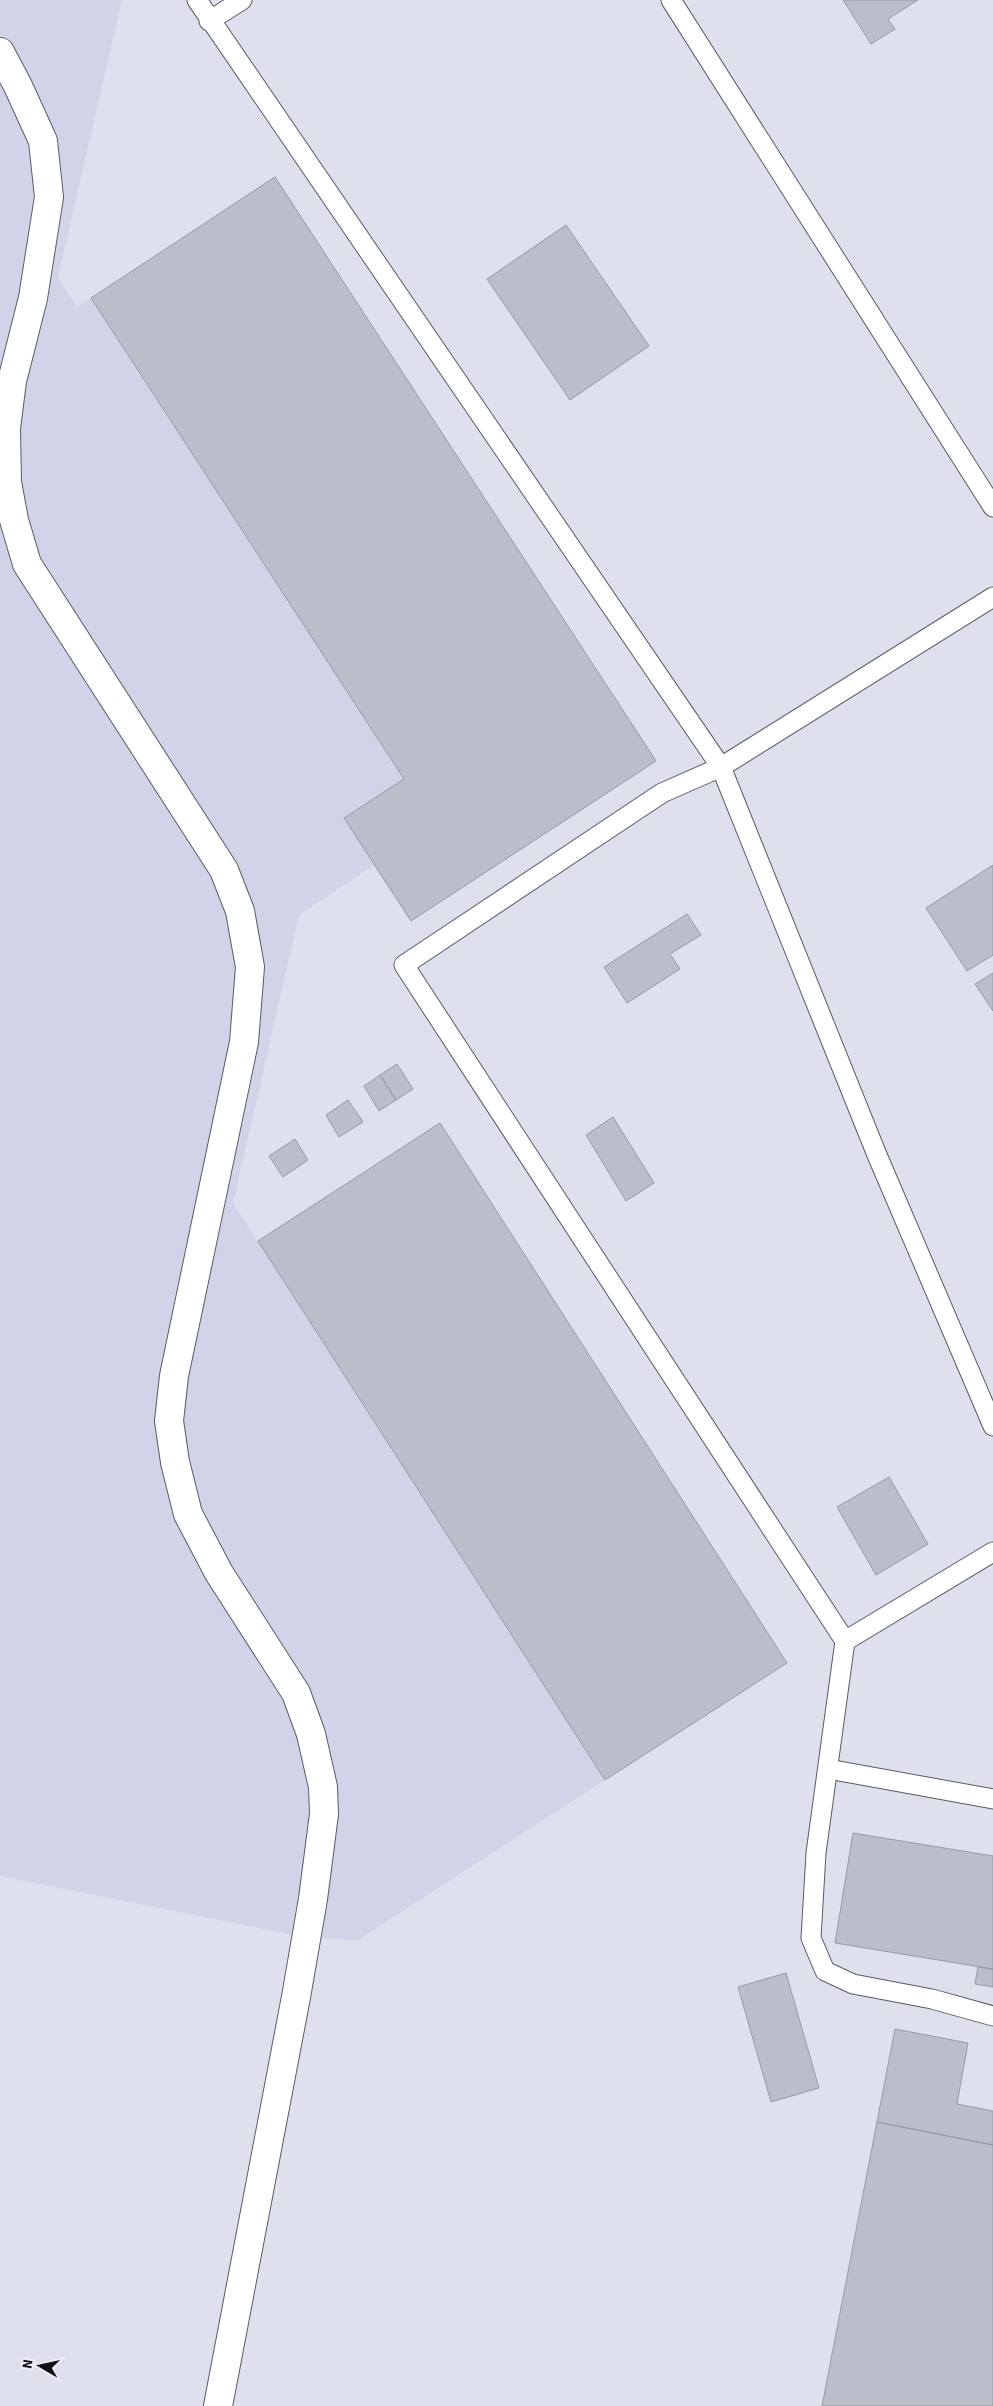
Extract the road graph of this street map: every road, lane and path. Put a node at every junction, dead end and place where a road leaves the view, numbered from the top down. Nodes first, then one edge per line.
1 (197, 0) edge
2 (242, 0) edge
3 (671, 0) edge
4 (209, 20) junction
5 (0, 52) edge
6 (993, 507) edge
7 (993, 597) edge
8 (721, 767) junction
9 (993, 1426) edge
10 (993, 1552) edge
11 (845, 1641) junction
12 (828, 1769) junction
13 (993, 1798) edge
14 (993, 2016) edge
15 (218, 2406) edge

1 - 4 lane
2 - 4 lane
3 - 6 lane
4 - 8 lane
5 - 15 street
7 - 8 lane
8 - 9 lane
8 - 11 lane
10 - 11 lane
11 - 12 lane
12 - 13 lane
12 - 14 lane

